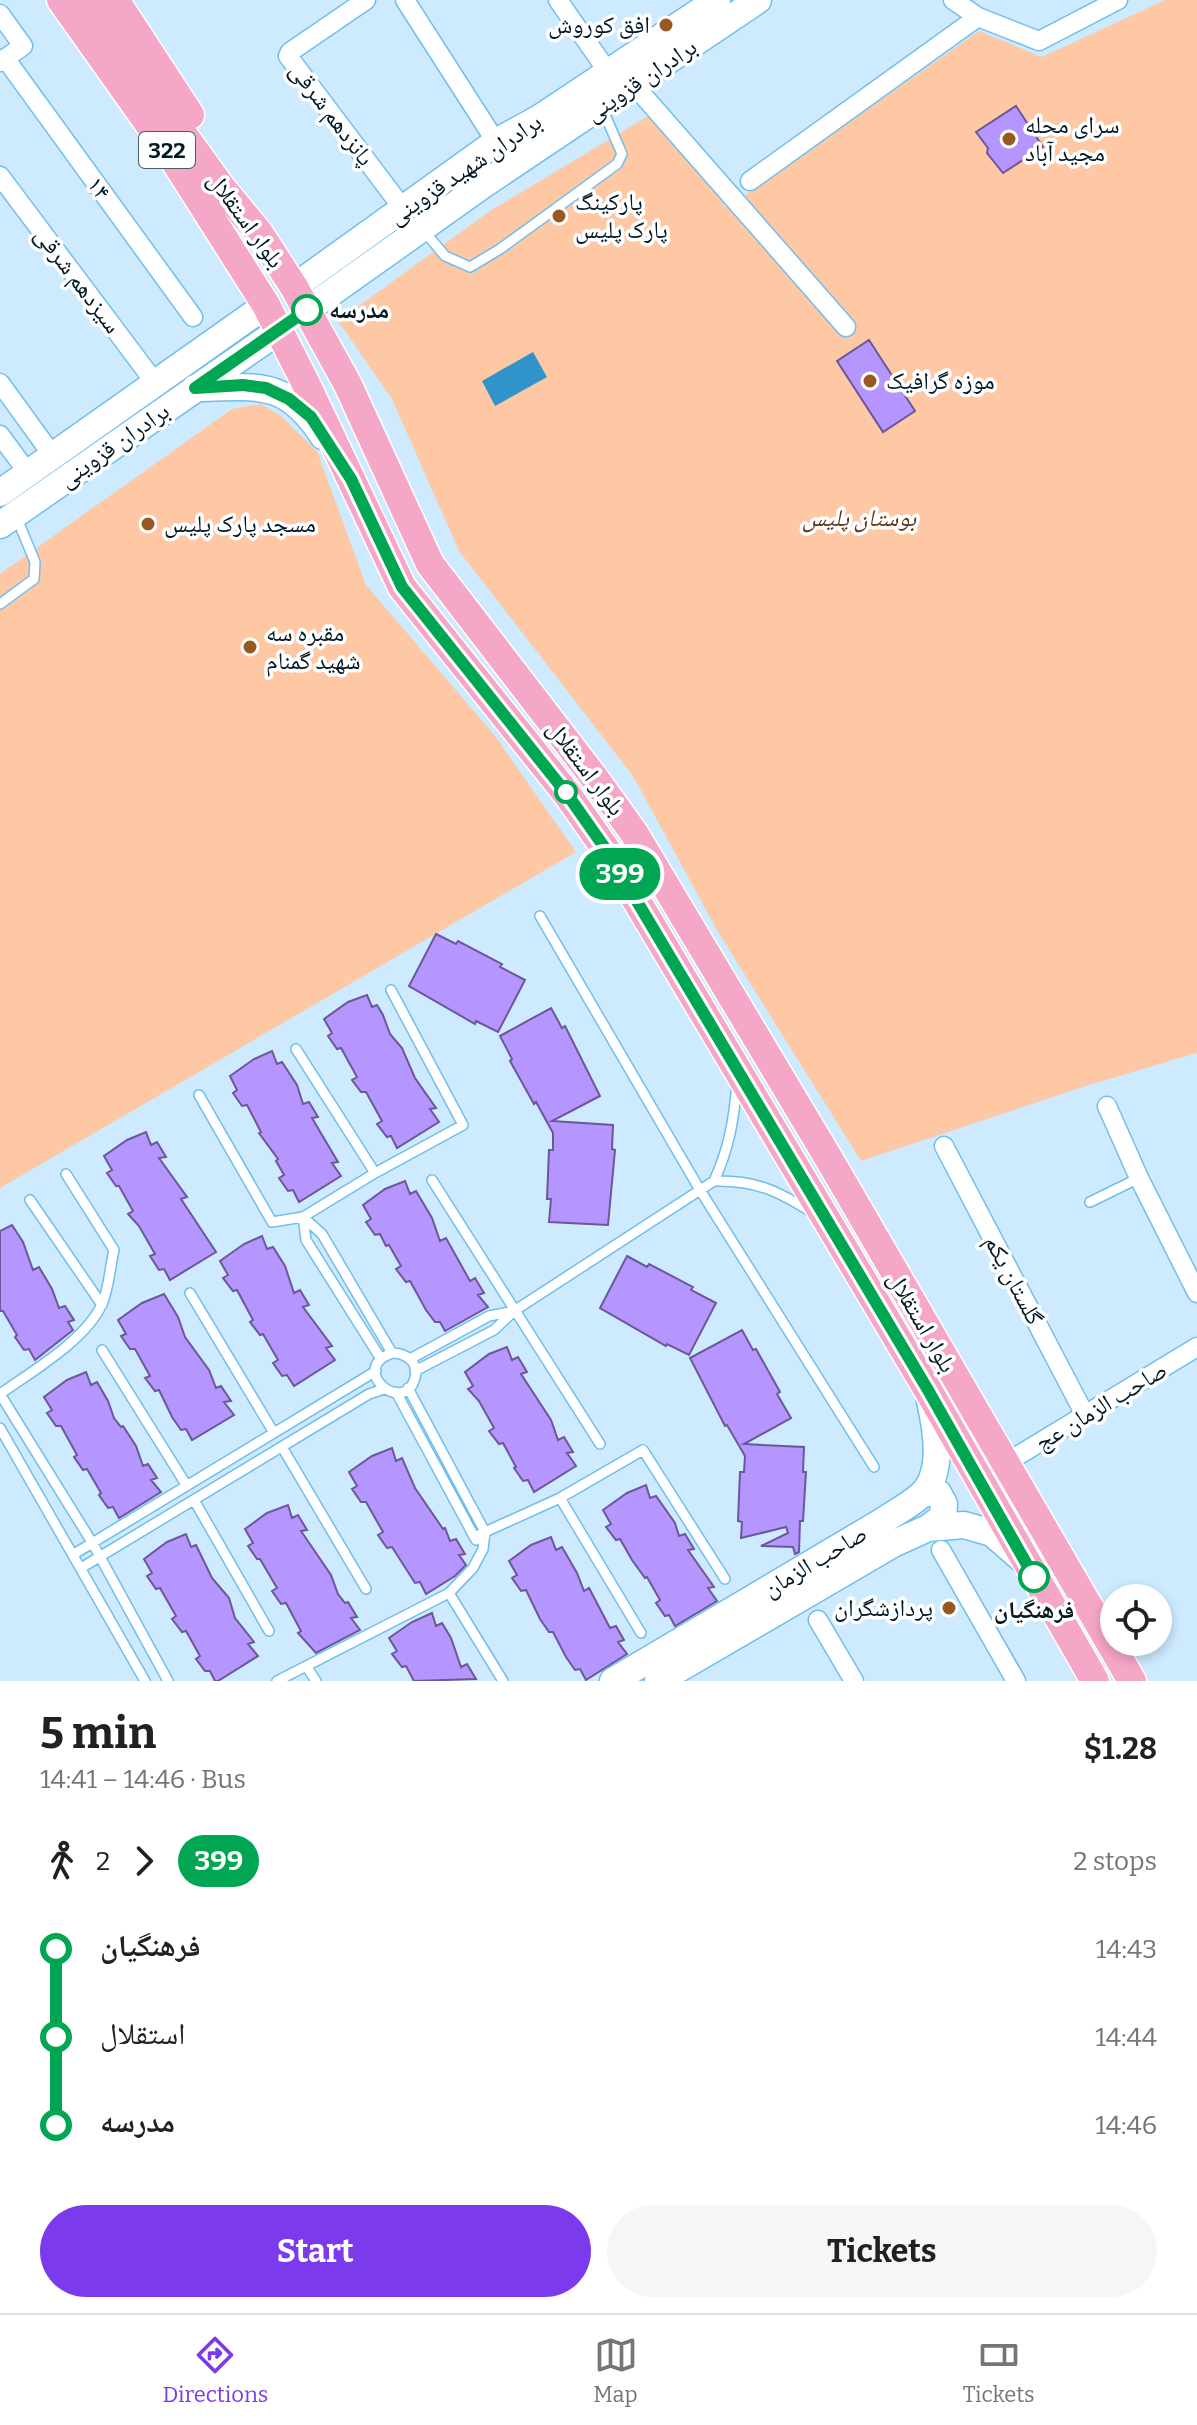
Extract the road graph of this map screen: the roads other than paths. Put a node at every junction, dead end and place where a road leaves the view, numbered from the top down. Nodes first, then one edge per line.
1 (44, 0) edge
2 (61, 0) edge
3 (86, 0) edge
4 (115, 0) edge
5 (366, 0) edge
6 (405, 0) edge
7 (558, 0) edge
8 (758, 0) edge
9 (953, 0) edge
10 (1118, 0) edge
11 (708, 2) edge
12 (0, 14) edge
13 (978, 17) junction
14 (2, 60) edge
15 (608, 72) junction
16 (634, 85) junction
17 (601, 107) junction
18 (496, 142) junction
19 (0, 176) edge
20 (750, 181) dead end
21 (483, 185) joint
22 (199, 198) junction
23 (413, 219) junction
24 (259, 233) junction
25 (300, 298) junction
26 (266, 305) junction
27 (193, 317) dead end
28 (846, 327) dead end
29 (280, 330) junction
30 (0, 383) edge
31 (156, 384) junction
32 (195, 388) junction
33 (0, 435) edge
34 (53, 456) junction
35 (28, 473) junction
36 (351, 479) junction
37 (0, 493) edge
38 (8, 520) edge
39 (0, 604) edge
40 (540, 916) dead end
41 (391, 990) dead end
42 (296, 1049) dead end
43 (738, 1072) junction
44 (199, 1095) dead end
45 (1107, 1106) dead end
46 (944, 1146) dead end
47 (375, 1173) junction
48 (66, 1174) dead end
49 (1139, 1178) junction
50 (432, 1180) dead end
51 (714, 1181) junction
52 (700, 1190) junction
53 (30, 1200) dead end
54 (1090, 1202) dead end
55 (303, 1217) junction
56 (829, 1223) junction
57 (190, 1293) dead end
58 (1197, 1293) edge
59 (102, 1305) junction
60 (514, 1311) junction
61 (1197, 1347) edge
62 (102, 1350) dead end
63 (392, 1353) junction
64 (381, 1359) junction
65 (410, 1359) junction
66 (376, 1371) junction
67 (415, 1371) junction
68 (408, 1388) junction
69 (384, 1389) junction
70 (928, 1390) junction
71 (396, 1392) junction
72 (0, 1394) edge
73 (1085, 1415) junction
74 (0, 1428) edge
75 (274, 1433) junction
76 (600, 1444) dead end
77 (282, 1447) junction
78 (1004, 1464) junction
79 (874, 1467) dead end
80 (187, 1486) junction
81 (924, 1493) junction
82 (560, 1498) junction
83 (194, 1500) junction
84 (485, 1532) junction
85 (474, 1537) junction
86 (934, 1539) junction
87 (93, 1544) junction
88 (483, 1549) junction
89 (74, 1554) junction
90 (101, 1557) junction
91 (1025, 1561) junction
92 (81, 1568) junction
93 (725, 1579) dead end
94 (366, 1589) dead end
95 (449, 1593) junction
96 (818, 1620) dead end
97 (269, 1631) dead end
98 (641, 1633) dead end
99 (306, 1666) junction
100 (145, 1681) edge
101 (168, 1681) edge
102 (277, 1681) edge
103 (316, 1681) edge
104 (503, 1681) edge
105 (613, 1681) edge
106 (658, 1681) edge
107 (854, 1681) edge
108 (1016, 1681) edge
109 (1095, 1681) edge
110 (1132, 1681) edge

1 - 22 main road
2 - 22 main road, بلوار استقلال / 322
3 - 24 main road, بلوار استقلال / 322
4 - 24 main road
5 - 23 street, پانزدهم شرقی
6 - 18 street
7 - 15 street
8 - 16 main road, برادران قزوینی
9 - 13 street
10 - 13 street
11 - 15 main road, برادران شهید قزوینی
12 - 14 street
13 - 20 street
14 - 27 street, ۱۴
15 - 18 main road, برادران شهید قزوینی
16 - 17 main road, برادران قزوینی
16 - 28 street
17 - 21 main road, برادران قزوینی
17 - 23 lane
18 - 23 main road, برادران شهید قزوینی
19 - 31 street, سیزدهم شرقی
21 - 23 main road, برادران شهید قزوینی
22 - 26 main road, بلوار استقلال / 322
23 - 25 main road, برادران شهید قزوینی
24 - 25 main road, بلوار استقلال / 322
25 - 26 main road
25 - 29 main road, برادران قزوینی
25 - 78 main road, بلوار استقلال / 322
26 - 29 main road, بلوار استقلال / 322
26 - 31 main road
29 - 32 main road, برادران قزوینی
29 - 36 main road, بلوار استقلال / 322
30 - 34 street
31 - 34 main road
32 - 36 main road
32 - 38 main road, برادران قزوینی
33 - 35 street
34 - 35 main road
35 - 37 main road
36 - 43 main road, بلوار استقلال / 322
38 - 39 lane
40 - 52 lane
41 - 47 lane
42 - 47 lane
43 - 51 lane
43 - 56 main road, بلوار استقلال / 322
44 - 55 lane
45 - 49 street
46 - 73 street, گلستان یکم
47 - 55 lane
48 - 59 lane
49 - 54 lane
49 - 58 street
50 - 60 lane
51 - 52 lane
51 - 56 lane
52 - 60 lane
52 - 79 lane
53 - 59 lane
55 - 63 lane
55 - 64 lane
56 - 70 main road, بلوار استقلال / 322
57 - 75 lane
59 - 72 lane
60 - 65 lane
60 - 67 lane
60 - 76 lane
61 - 73 street, صاحب الزمان عج
62 - 80 lane
63 - 64 lane
63 - 65 lane
64 - 66 lane
65 - 67 lane
66 - 69 lane
66 - 75 lane
67 - 68 lane
68 - 71 lane
68 - 84 lane
69 - 71 lane
69 - 77 lane
70 - 81 main road
70 - 91 main road, بلوار استقلال / 322
71 - 85 lane
72 - 87 lane
73 - 78 street, صاحب الزمان عج
74 - 89 lane
75 - 80 lane
77 - 83 lane
77 - 94 lane
78 - 110 main road, بلوار استقلال / 322
80 - 87 lane
81 - 86 main road
81 - 105 main road, صاحب الزمان
82 - 84 lane
82 - 93 lane
82 - 98 lane
83 - 90 lane
83 - 97 lane
84 - 85 lane
84 - 88 lane
85 - 88 lane
86 - 91 main road, صاحب الزمان
86 - 106 main road, صاحب الزمان
86 - 108 street
87 - 89 lane
87 - 90 lane
88 - 95 lane
89 - 92 lane
90 - 92 lane
90 - 101 lane
91 - 109 main road, بلوار استقلال / 322
92 - 100 lane
95 - 99 lane
95 - 104 lane
96 - 107 street
99 - 102 lane
99 - 103 lane

